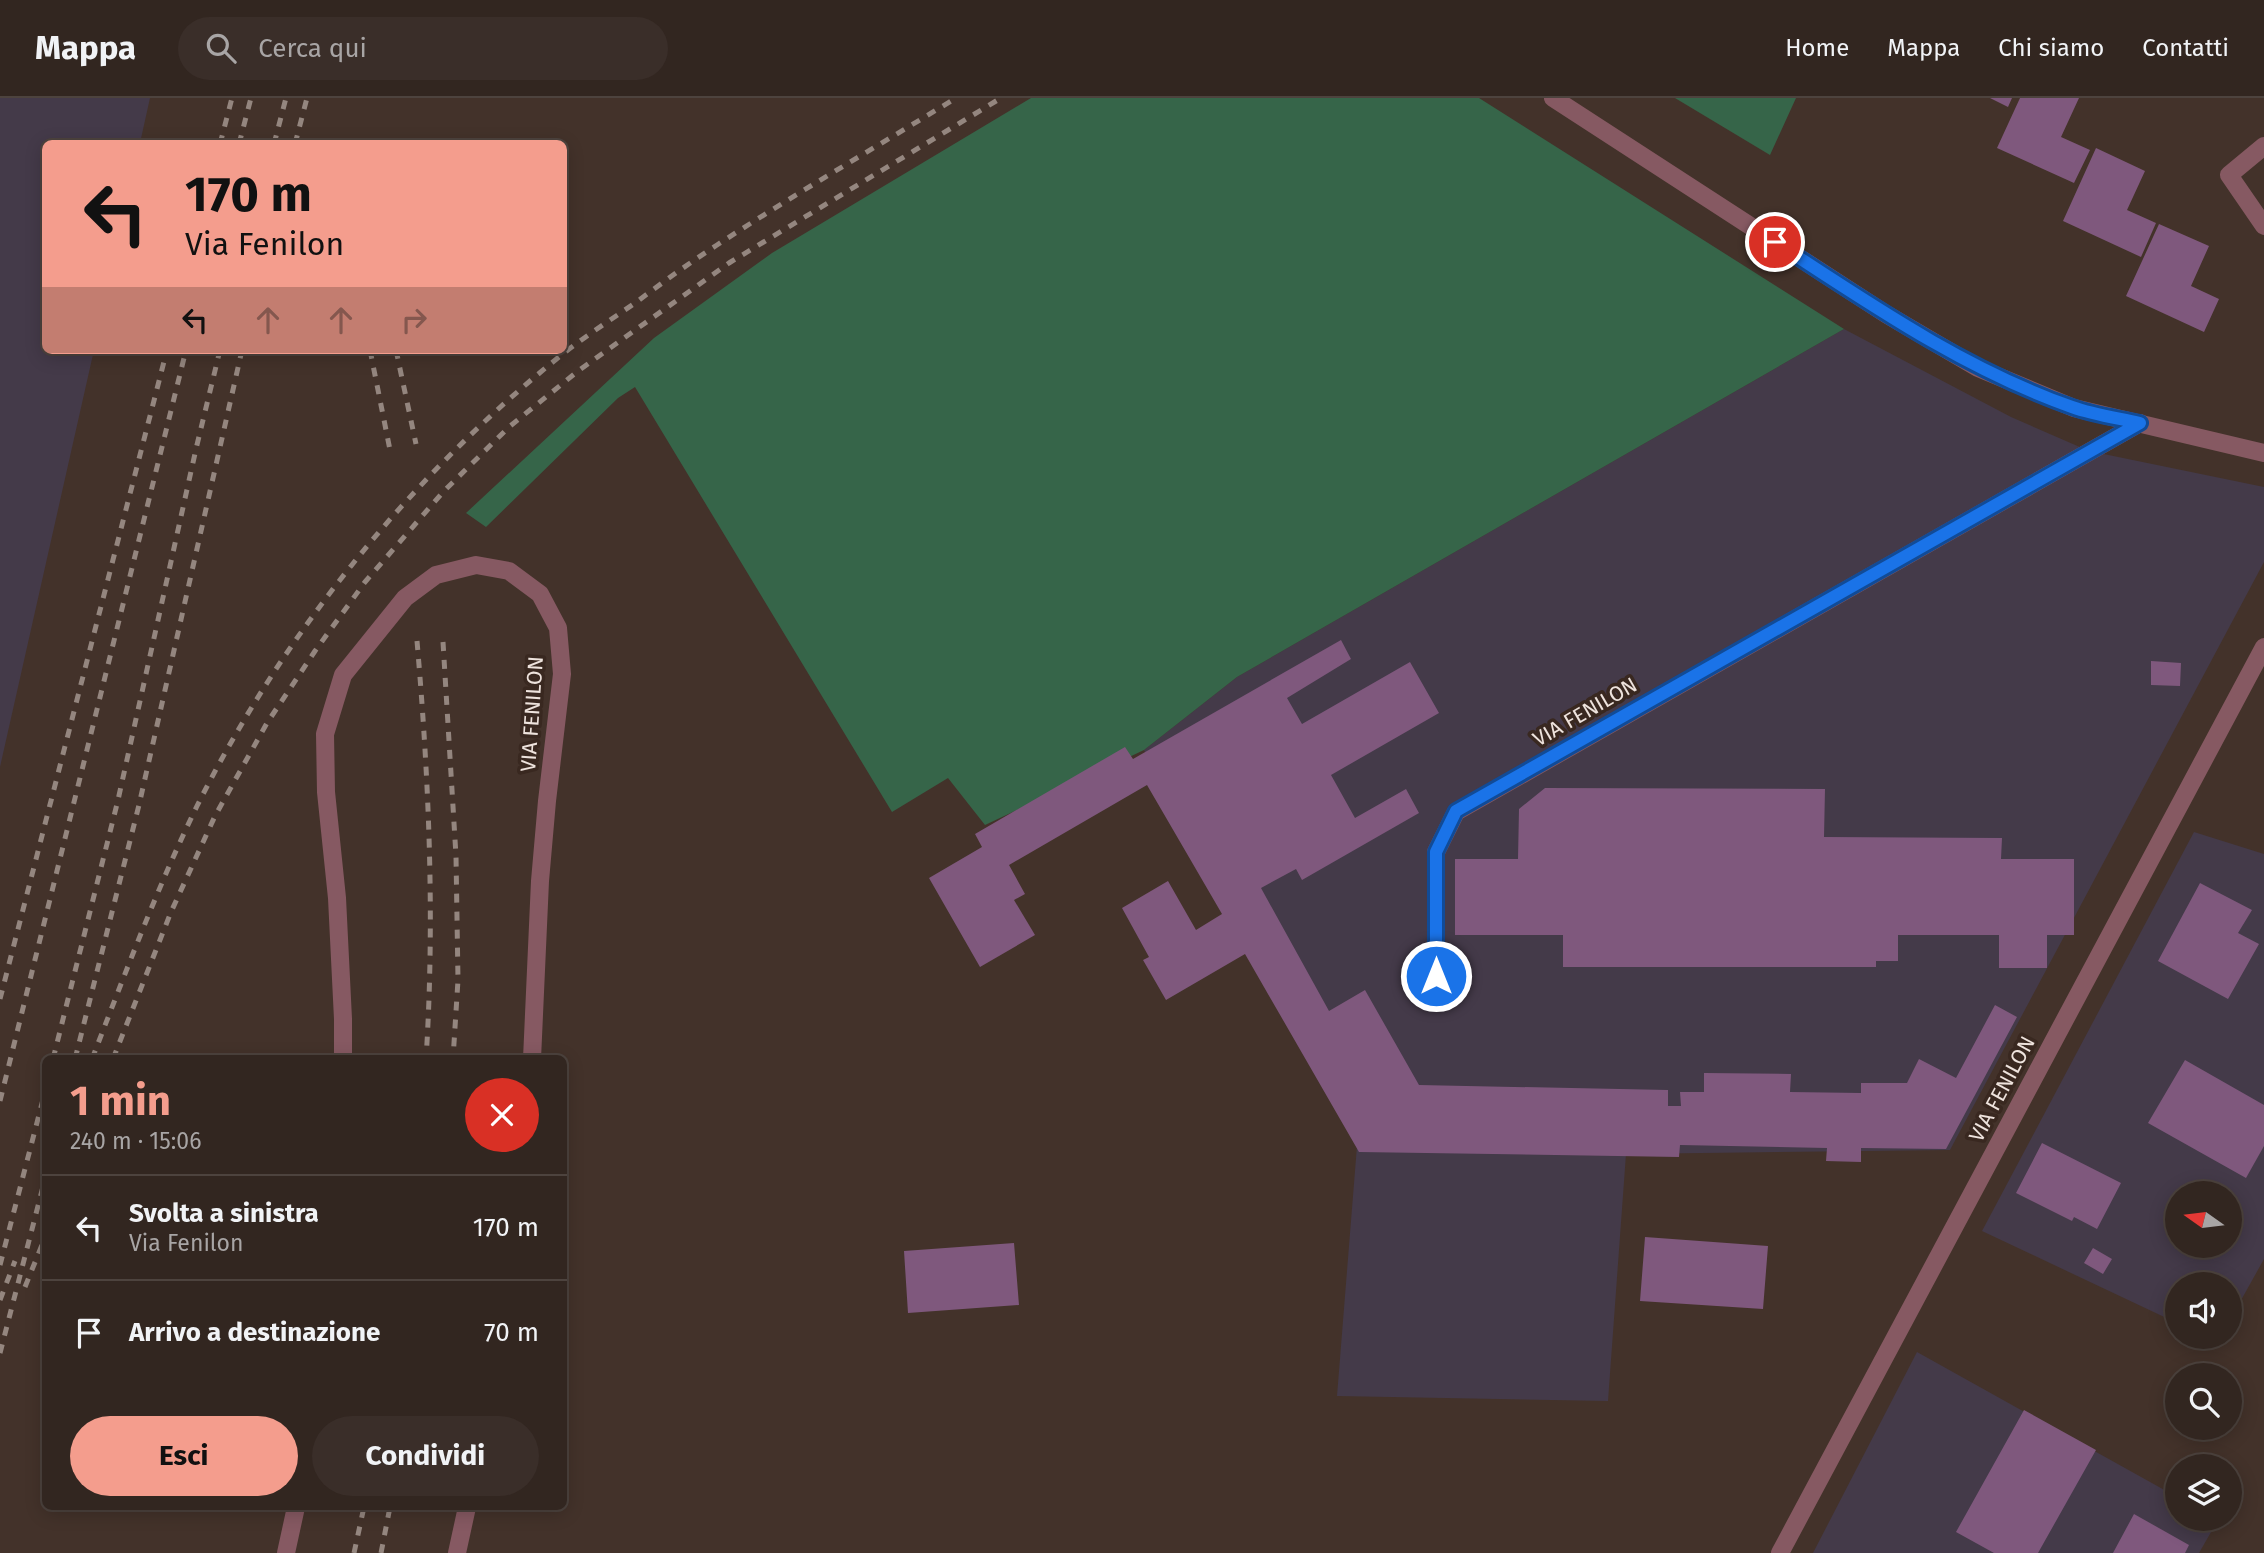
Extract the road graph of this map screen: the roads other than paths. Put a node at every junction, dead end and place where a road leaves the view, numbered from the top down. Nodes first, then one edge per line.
1 (1553, 98) edge
2 (2264, 146) edge
3 (2264, 226) edge
4 (2140, 423) junction
5 (2264, 453) edge
6 (2264, 647) edge
7 (1436, 976) dead end
8 (343, 1055) edge
9 (532, 1055) edge
10 (295, 1510) edge
11 (466, 1510) edge
12 (286, 1553) edge
13 (457, 1553) edge
14 (1780, 1553) edge

1 - 4 street
2 - 3 street
4 - 5 street
4 - 7 street, VIA FENILON
6 - 14 street, VIA FENILON
8 - 9 street, VIA FENILON
10 - 12 street
11 - 13 street

